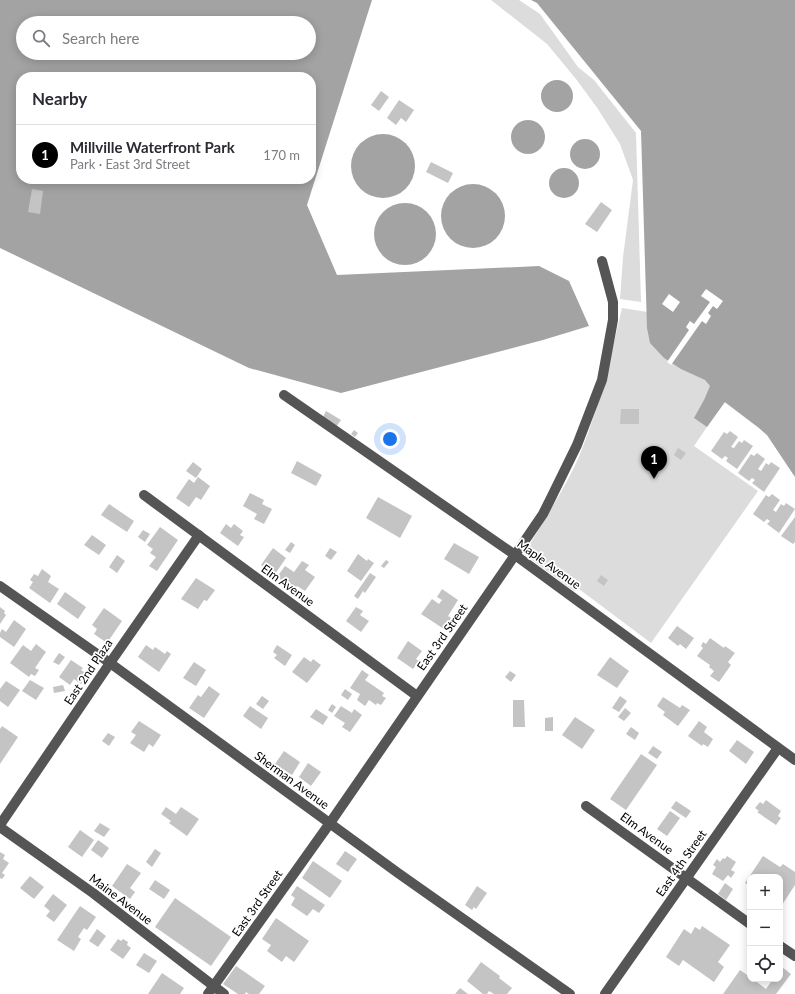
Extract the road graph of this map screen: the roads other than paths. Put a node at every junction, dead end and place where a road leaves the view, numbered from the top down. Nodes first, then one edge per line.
1 (602, 261) dead end
2 (284, 395) dead end
3 (144, 495) dead end
4 (199, 535) junction
5 (515, 555) junction
6 (0, 586) edge
7 (110, 663) junction
8 (417, 696) junction
9 (778, 748) junction
10 (795, 760) edge
11 (586, 806) dead end
12 (330, 823) junction
13 (0, 826) edge
14 (686, 878) junction
15 (747, 922) edge
16 (783, 948) edge
17 (795, 956) edge
18 (211, 990) edge
19 (224, 994) edge
20 (570, 994) edge
21 (605, 994) edge

1 - 5 street, East 3rd Street
2 - 5 street, Maple Avenue
3 - 4 street, Elm Avenue
4 - 7 street, East 2nd Plaza
4 - 8 street, Elm Avenue
5 - 8 street, East 3rd Street
5 - 9 street, Maple Avenue
6 - 7 street, Sherman Avenue
7 - 12 street, Sherman Avenue
7 - 13 street, East 2nd Plaza
8 - 12 street, East 3rd Street
9 - 10 street, Maple Avenue
9 - 14 street, East 4th Street
11 - 14 street, Elm Avenue
12 - 18 street, East 3rd Street
12 - 20 street, Sherman Avenue
13 - 18 street, Maine Avenue
14 - 15 street, Elm Avenue
14 - 21 street, East 4th Street
16 - 17 street
18 - 19 street, Maine Avenue

